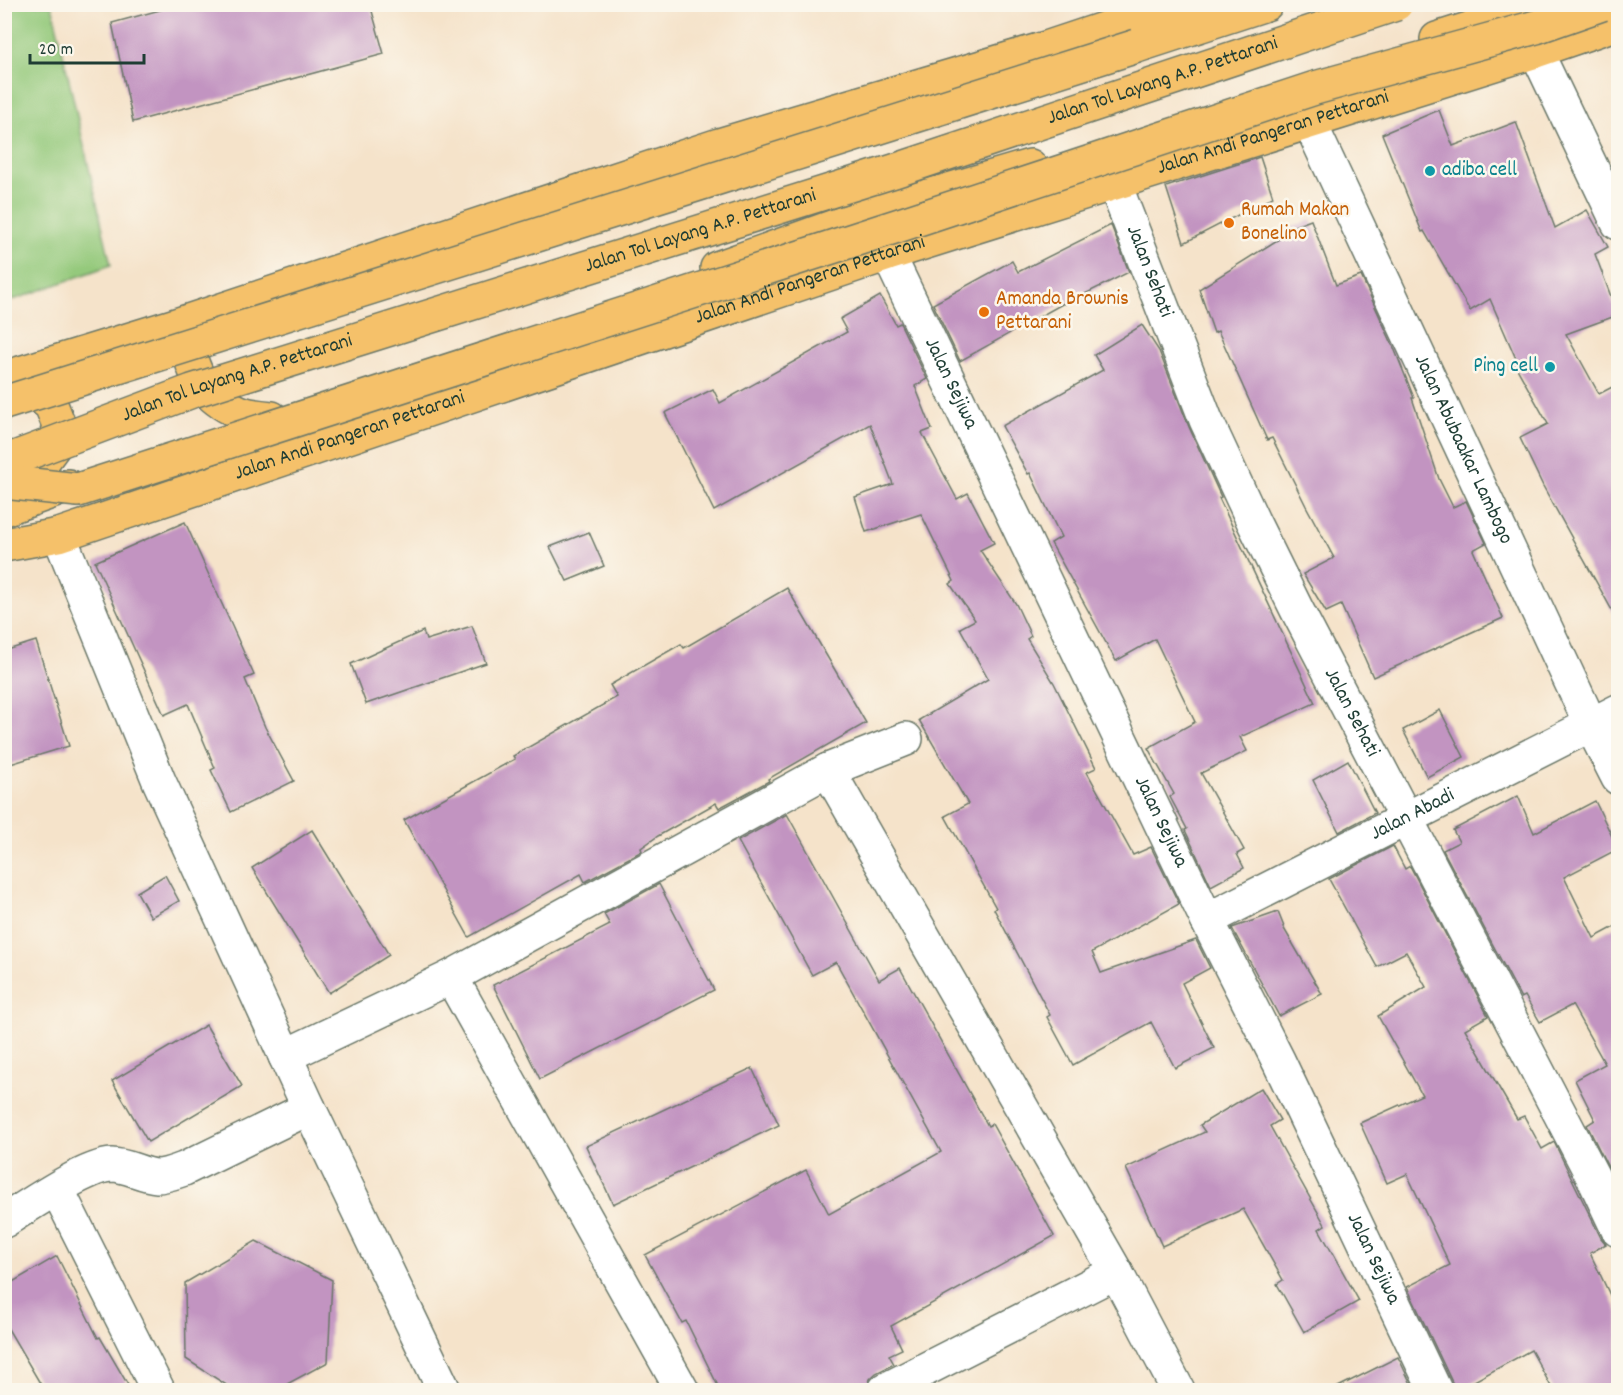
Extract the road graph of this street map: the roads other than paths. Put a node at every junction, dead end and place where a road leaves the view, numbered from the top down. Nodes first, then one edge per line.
1 (1178, 4) edge
2 (1266, 4) edge
3 (1396, 4) edge
4 (1547, 4) edge
5 (1602, 4) edge
6 (1582, 19) edge
7 (1618, 23) edge
8 (1536, 51) junction
9 (1308, 121) junction
10 (998, 176) junction
11 (1114, 182) junction
12 (1008, 218) junction
13 (1618, 223) edge
14 (888, 254) junction
15 (228, 308) junction
16 (4, 378) edge
17 (4, 385) edge
18 (4, 403) edge
19 (272, 418) junction
20 (4, 462) edge
21 (10, 497) edge
22 (59, 535) junction
23 (4, 545) edge
24 (1605, 718) edge
25 (906, 739) dead end
26 (828, 770) junction
27 (1618, 778) edge
28 (1407, 819) junction
29 (1208, 920) junction
30 (451, 977) junction
31 (285, 1056) junction
32 (309, 1108) junction
33 (57, 1189) junction
34 (4, 1221) edge
35 (1618, 1230) edge
36 (1116, 1272) junction
37 (158, 1390) edge
38 (444, 1390) edge
39 (682, 1390) edge
40 (885, 1390) edge
41 (1178, 1390) edge
42 (1435, 1390) edge

1 - 15 highway
2 - 18 highway, Jalan Tol Layang A.P. Pettarani, bridge
3 - 20 highway, Jalan Tol Layang A.P. Pettarani, bridge
4 - 10 highway, Jalan Andi Pangeran Pettarani
5 - 21 highway, bridge
6 - 7 highway, Jalan Andi Pangeran Pettarani
6 - 8 highway, Jalan Andi Pangeran Pettarani
8 - 9 highway, Jalan Andi Pangeran Pettarani
8 - 13 street
9 - 11 highway, Jalan Andi Pangeran Pettarani
9 - 24 street, Jalan Abubaakar Lambogo
10 - 12 highway
10 - 19 highway, Jalan Andi Pangeran Pettarani
11 - 12 highway, Jalan Andi Pangeran Pettarani
11 - 28 street, Jalan Sehati
12 - 14 highway, Jalan Andi Pangeran Pettarani
14 - 22 highway, Jalan Andi Pangeran Pettarani
14 - 29 street, Jalan Sejiwa
15 - 16 highway
15 - 19 highway
17 - 21 highway
19 - 21 highway, Jalan Andi Pangeran Pettarani
22 - 23 highway, Jalan Andi Pangeran Pettarani
22 - 31 street
24 - 27 street, Jalan Abubaakar Lambogo
24 - 28 street, Jalan Abadi
25 - 26 street
26 - 30 street
26 - 36 street
28 - 29 street, Jalan Abadi
28 - 35 street, Jalan Sehati
29 - 42 street, Jalan Sejiwa
30 - 31 street
30 - 39 street
31 - 32 street
32 - 33 street
32 - 38 street
33 - 34 street
33 - 37 street
36 - 40 street
36 - 41 street

